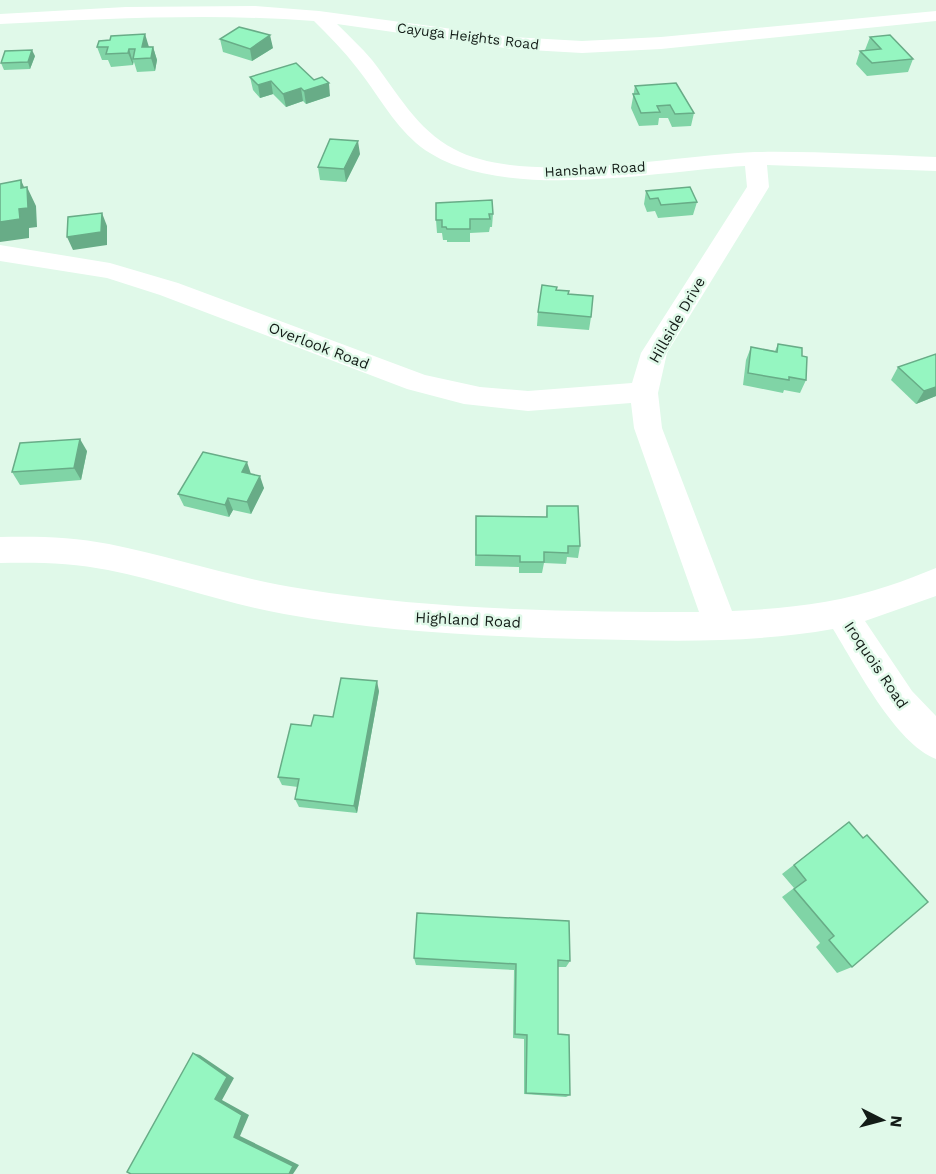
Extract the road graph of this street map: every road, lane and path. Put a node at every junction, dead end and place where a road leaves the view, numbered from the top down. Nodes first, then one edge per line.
1 (129, 6) edge
2 (319, 16) junction
3 (936, 16) edge
4 (0, 19) edge
5 (754, 159) junction
6 (936, 164) edge
7 (0, 253) edge
8 (644, 393) junction
9 (0, 549) edge
10 (936, 582) edge
11 (842, 614) junction
12 (722, 627) junction
13 (936, 742) edge

1 - 2 street, Cayuga Heights Road
1 - 4 street, Cayuga Heights Road
2 - 3 street, Cayuga Heights Road
2 - 5 street, Hanshaw Road
5 - 6 street, Hanshaw Road
5 - 8 street, Hillside Drive
7 - 8 street, Overlook Road
8 - 12 street, Hillside Drive
9 - 12 street, Highland Road
10 - 11 street, Highland Road
11 - 12 street, Highland Road
11 - 13 street, Iroquois Road

